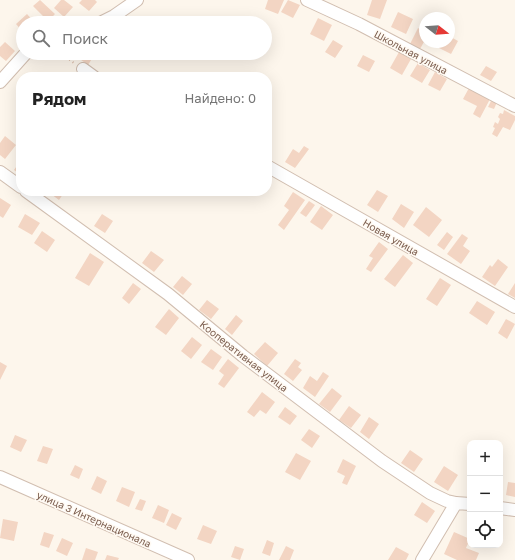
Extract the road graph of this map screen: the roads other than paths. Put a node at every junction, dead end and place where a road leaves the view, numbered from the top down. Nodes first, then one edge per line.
1 (137, 0) edge
2 (307, 0) edge
3 (114, 16) edge
4 (20, 60) edge
5 (83, 70) dead end
6 (86, 72) edge
7 (0, 82) edge
8 (515, 106) edge
9 (272, 169) edge
10 (0, 172) edge
11 (16, 183) edge
12 (33, 196) edge
13 (515, 307) edge
14 (0, 477) edge
15 (456, 503) junction
16 (467, 504) edge
17 (503, 508) edge
18 (515, 510) edge
19 (188, 560) edge
20 (422, 560) edge

1 - 3 street
2 - 8 street, Школьная улица
4 - 7 street
5 - 6 street
9 - 13 street, Новая улица
10 - 11 street
12 - 15 street, Кооперативная улица
14 - 19 street, улица 3 Интернационала
15 - 16 street, Кооперативная улица
15 - 20 street
17 - 18 street

